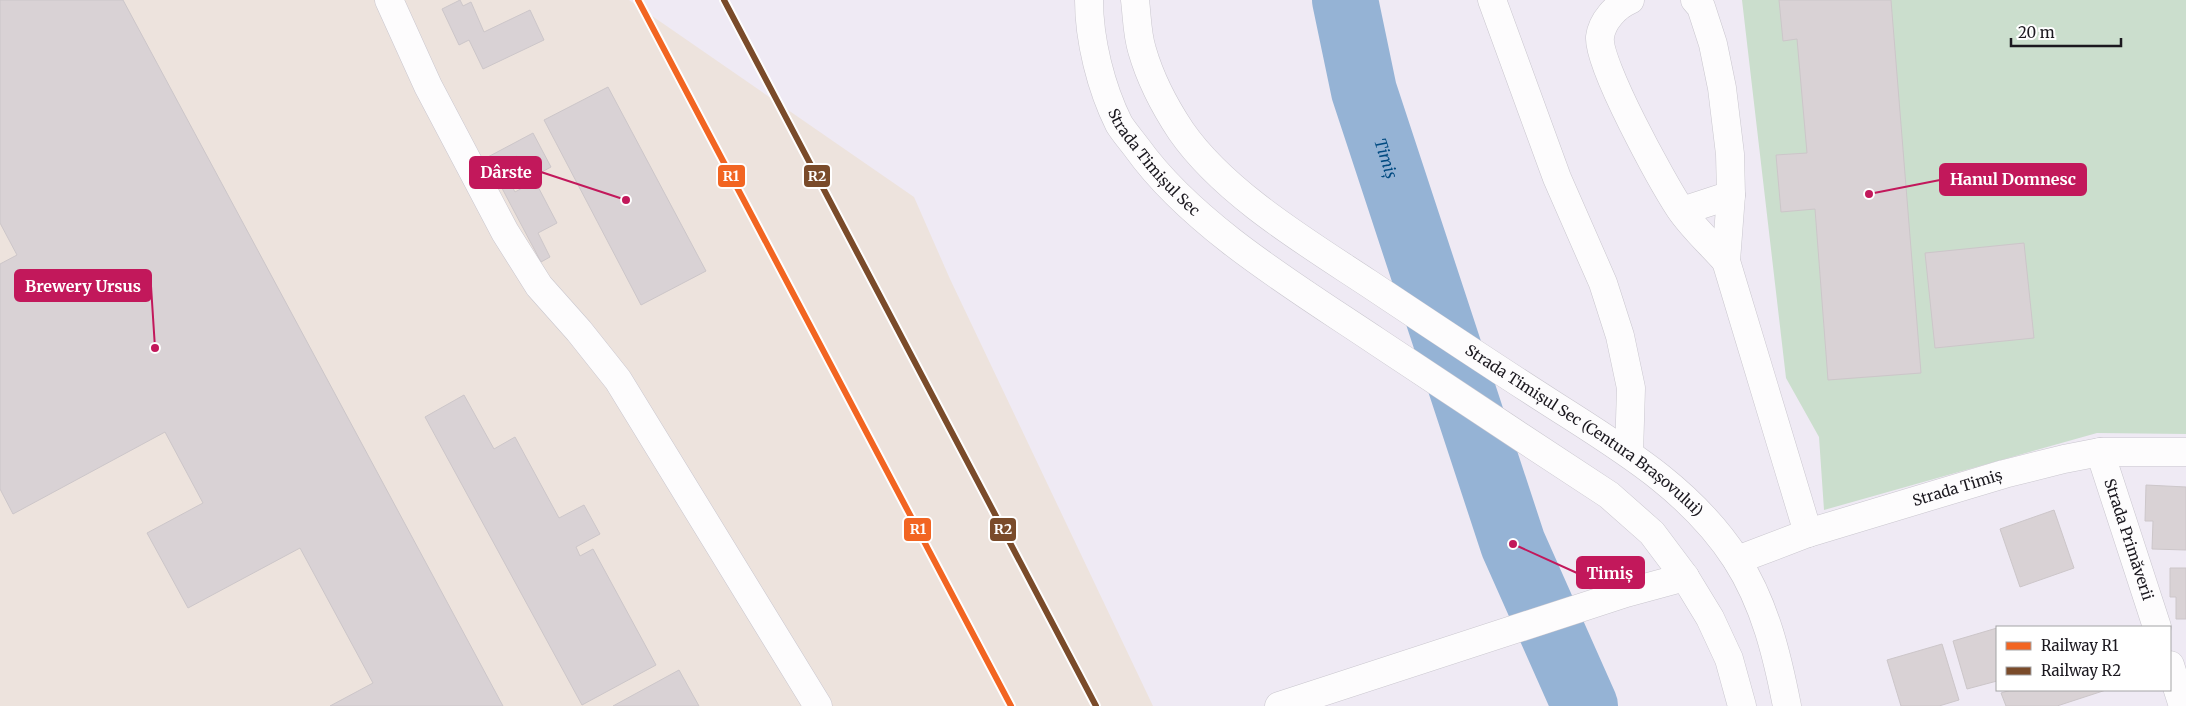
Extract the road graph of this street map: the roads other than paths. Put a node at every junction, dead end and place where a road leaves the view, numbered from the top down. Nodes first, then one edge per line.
1 (389, 0) edge
2 (1089, 0) edge
3 (1135, 0) edge
4 (1492, 0) edge
5 (1630, 0) edge
6 (1694, 0) edge
7 (1731, 195) junction
8 (1682, 211) junction
9 (1726, 261) junction
10 (2100, 452) junction
11 (2186, 452) edge
12 (1629, 453) junction
13 (1808, 533) junction
14 (1737, 560) junction
15 (1685, 577) junction
16 (2158, 626) edge
17 (2171, 668) edge
18 (818, 706) edge
19 (1279, 706) edge
20 (1742, 706) edge
21 (1787, 706) edge
22 (2183, 706) edge

1 - 18 main road
2 - 15 main road, Strada Timișul Sec
3 - 12 main road, Strada Timișul Sec (Centura Brașovului)
4 - 12 main road
5 - 8 main road
6 - 7 main road
7 - 8 main road
7 - 9 main road
8 - 9 main road
9 - 13 main road
10 - 11 main road, Strada Timiș
10 - 13 main road, Strada Timiș
10 - 16 main road, Strada Primăverii
12 - 14 main road, Strada Timișul Sec (Centura Brașovului)
13 - 14 main road, Strada Timiș
14 - 21 main road, Strada Timișul Sec (Centura Brașovului)
15 - 19 main road
15 - 20 main road
17 - 22 main road

